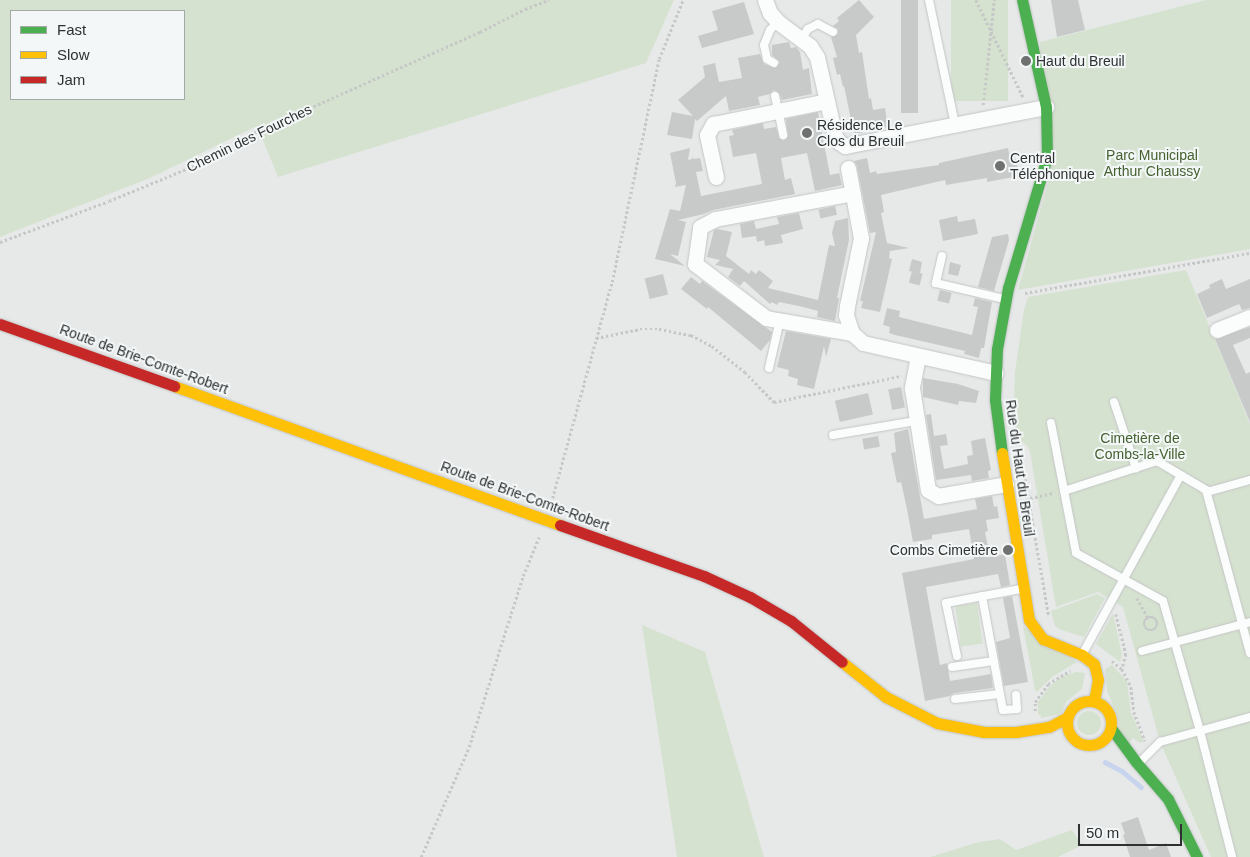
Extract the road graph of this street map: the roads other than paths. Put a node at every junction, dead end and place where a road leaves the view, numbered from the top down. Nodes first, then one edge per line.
1 (765, 0) edge
2 (929, 0) edge
3 (1022, 0) edge
4 (778, 22) junction
5 (833, 32) dead end
6 (801, 40) junction
7 (774, 63) dead end
8 (775, 96) dead end
9 (827, 101) junction
10 (1046, 107) junction
11 (778, 111) junction
12 (955, 124) junction
13 (783, 135) dead end
14 (848, 168) dead end
15 (716, 177) dead end
16 (853, 192) junction
17 (942, 256) dead end
18 (1007, 294) junction
19 (1250, 317) edge
20 (780, 320) junction
21 (0, 324) edge
22 (1217, 330) dead end
23 (852, 333) junction
24 (918, 356) junction
25 (770, 368) dead end
26 (996, 373) junction
27 (1114, 402) dead end
28 (916, 422) junction
29 (1050, 423) dead end
30 (833, 435) dead end
31 (1136, 468) junction
32 (1181, 475) junction
33 (1250, 480) edge
34 (1006, 484) junction
35 (1064, 492) junction
36 (1207, 492) junction
37 (1124, 579) junction
38 (1023, 589) junction
39 (982, 596) junction
40 (1246, 623) edge
41 (1175, 642) junction
42 (1142, 651) dead end
43 (1250, 653) edge
44 (1082, 655) junction
45 (957, 656) dead end
46 (994, 661) junction
47 (952, 667) dead end
48 (1000, 694) junction
49 (1016, 695) dead end
50 (955, 699) dead end
51 (1094, 701) junction
52 (1068, 717) junction
53 (1250, 717) edge
54 (1111, 728) junction
55 (1200, 731) junction
56 (1016, 732) junction
57 (1079, 743) junction
58 (1098, 743) junction
59 (1137, 763) junction
60 (1197, 857) edge
61 (1232, 857) edge

1 - 4 street
2 - 12 lane
3 - 10 main road, Rue du Haut du Breuil
4 - 6 street
4 - 7 lane
5 - 6 lane
6 - 9 street
8 - 11 lane
9 - 11 street
9 - 12 street
10 - 12 street
10 - 18 main road, Rue du Haut du Breuil
11 - 13 lane
11 - 15 street
14 - 16 street
16 - 20 street
16 - 23 street
17 - 18 lane
18 - 26 main road, Rue du Haut du Breuil
19 - 22 street
20 - 23 street
20 - 25 lane
21 - 56 main road, Route de Brie-Comte-Robert
23 - 24 street
24 - 26 street
24 - 28 street
26 - 34 main road, Rue du Haut du Breuil
27 - 31 lane
28 - 30 lane
28 - 34 street
29 - 35 lane
31 - 32 lane
31 - 35 lane
32 - 36 lane
32 - 37 lane
33 - 36 lane
34 - 38 main road, Rue du Haut du Breuil
35 - 37 lane
36 - 40 lane
37 - 41 lane
37 - 44 lane
38 - 39 lane
38 - 44 main road, Rue du Haut du Breuil
39 - 45 lane
39 - 46 lane
40 - 41 lane
40 - 43 lane
41 - 42 lane
41 - 55 lane
44 - 51 main road, Rue du Haut du Breuil
46 - 47 lane
46 - 48 lane
48 - 49 lane
48 - 50 lane
51 - 52 main road
51 - 54 main road
52 - 56 main road, Route de Brie-Comte-Robert
52 - 57 main road
53 - 55 lane
54 - 58 main road
54 - 59 main road
55 - 59 lane
55 - 61 lane
56 - 57 main road, Route de Brie-Comte-Robert
57 - 58 main road
58 - 59 main road
59 - 60 main road

